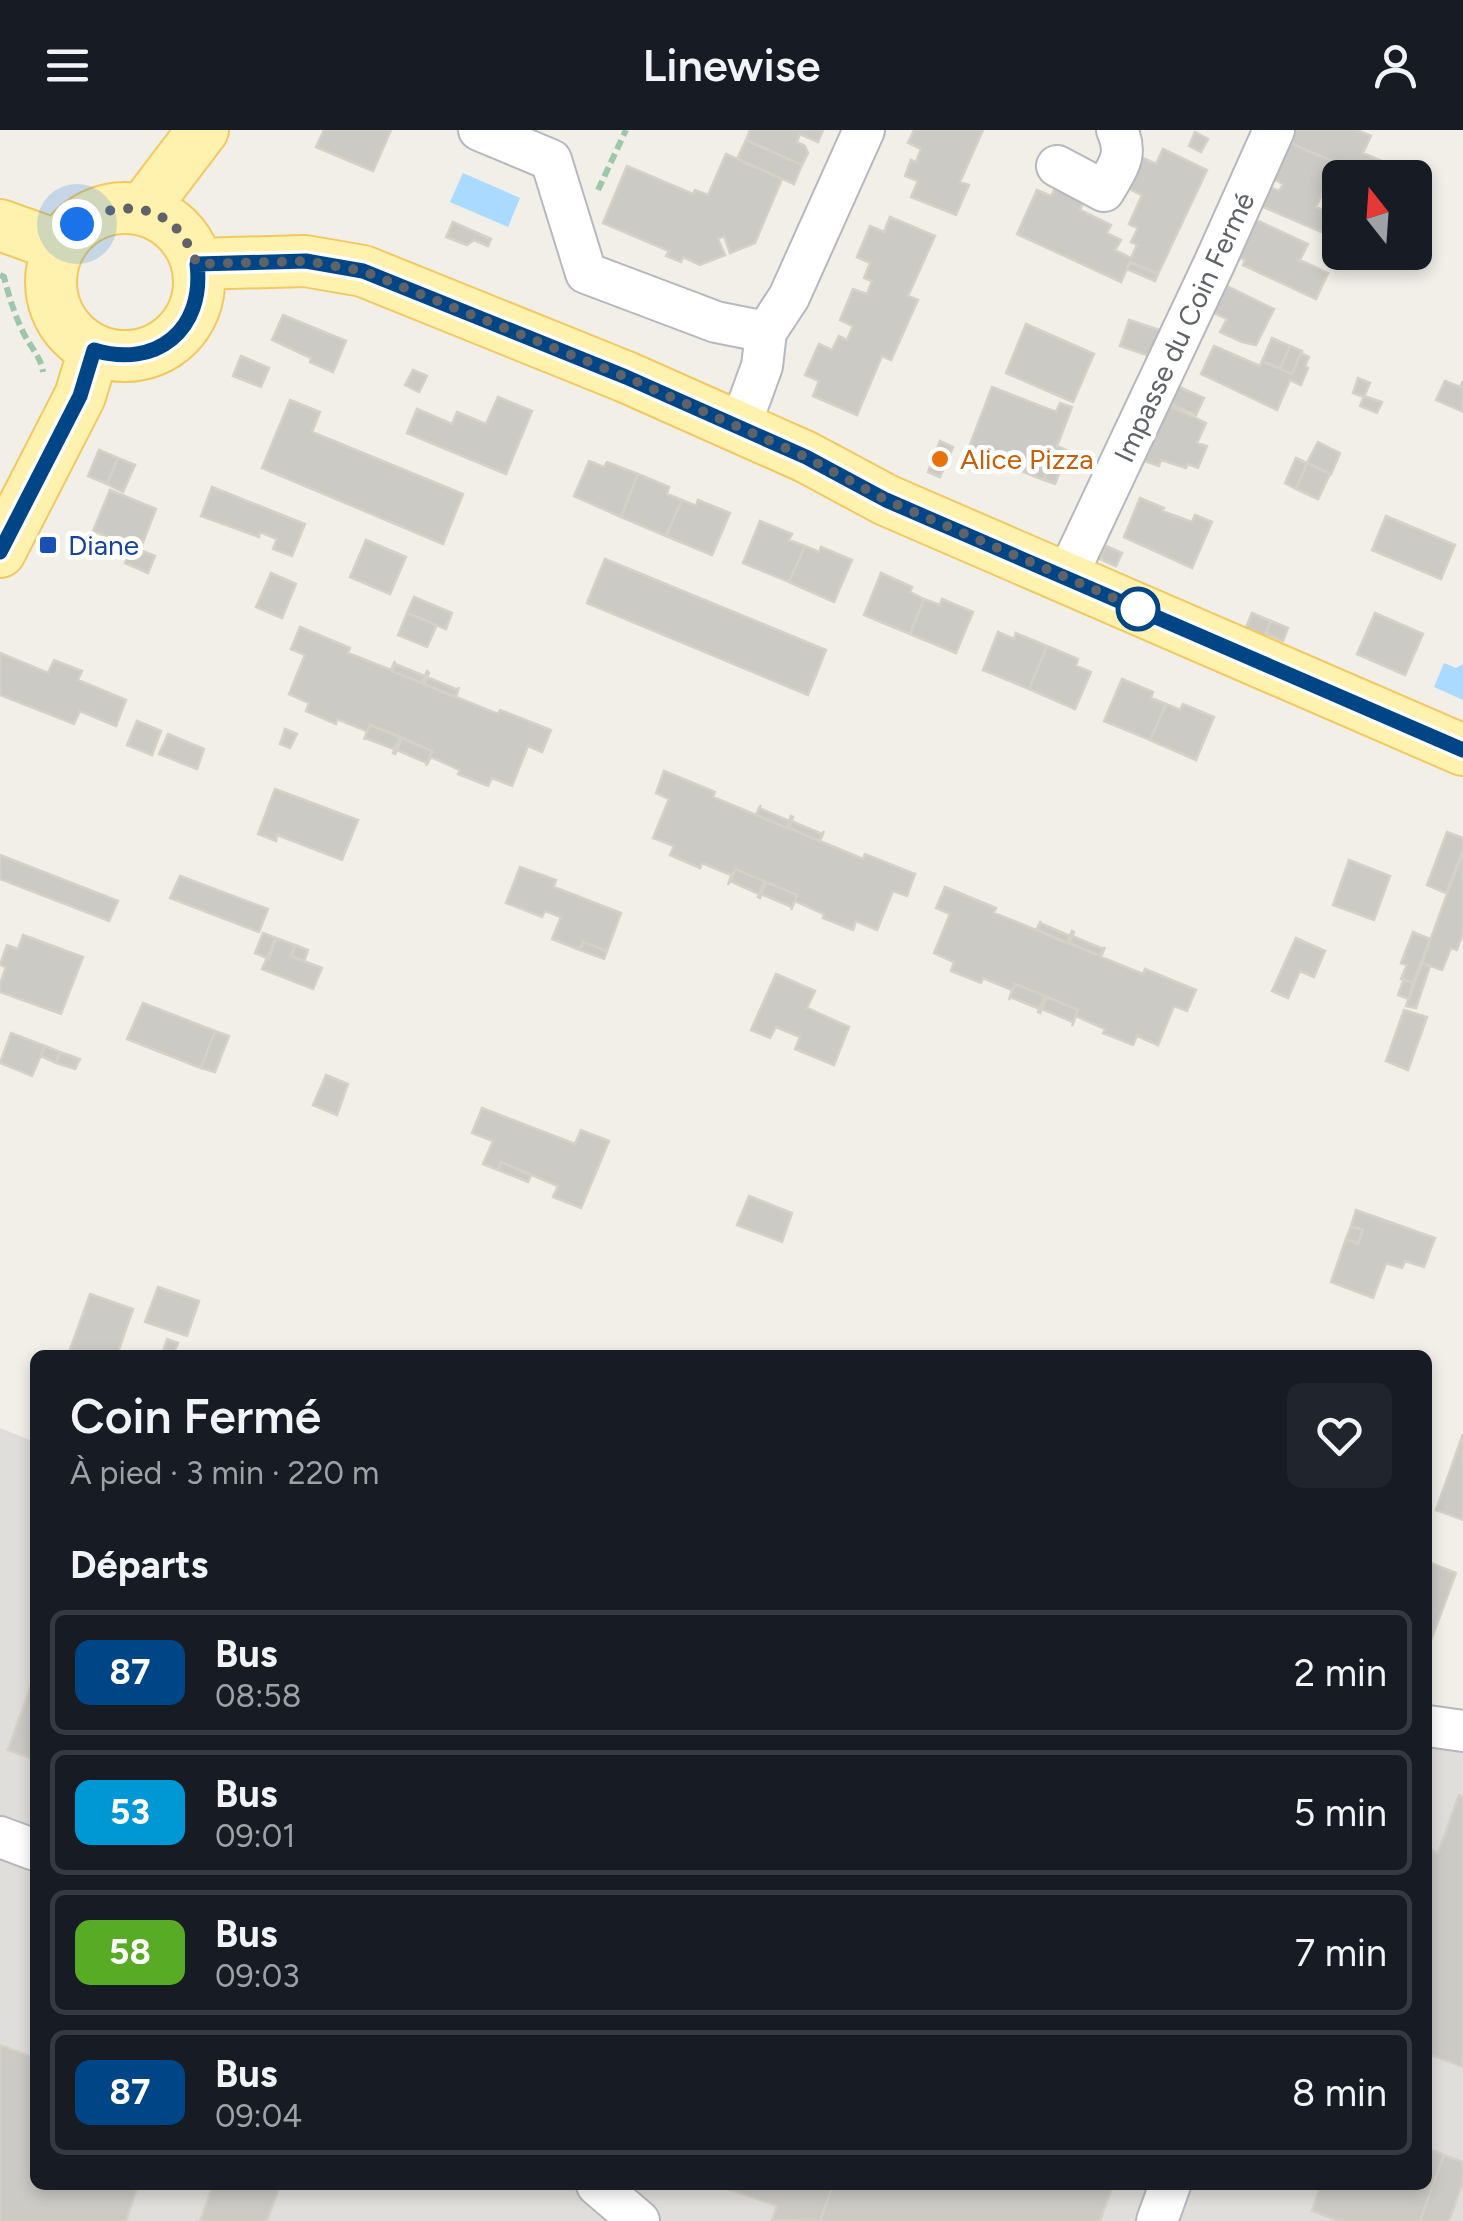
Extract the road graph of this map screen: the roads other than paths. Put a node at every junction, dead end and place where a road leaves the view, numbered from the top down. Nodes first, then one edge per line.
1 (203, 130) edge
2 (479, 130) edge
3 (864, 130) edge
4 (1117, 130) edge
5 (1274, 130) edge
6 (1056, 166) dead end
7 (142, 209) junction
8 (0, 226) edge
9 (59, 246) junction
10 (197, 264) junction
11 (766, 332) junction
12 (94, 350) junction
13 (738, 428) junction
14 (0, 552) edge
15 (1066, 578) junction
16 (1463, 750) edge
17 (1432, 1727) edge
18 (1463, 1731) edge
19 (0, 1838) edge
20 (30, 1848) edge
21 (604, 2190) edge
22 (1168, 2190) edge
23 (640, 2221) edge
24 (1157, 2221) edge

1 - 7 main road
2 - 11 street
3 - 11 street
4 - 6 street
5 - 15 street, Impasse du Coin Fermé
7 - 9 main road
7 - 10 main road
8 - 9 main road
9 - 12 main road
10 - 12 main road
10 - 13 main road
11 - 13 street
12 - 14 main road
13 - 15 main road
15 - 16 main road
17 - 18 street
19 - 20 street
21 - 23 street
22 - 24 street

